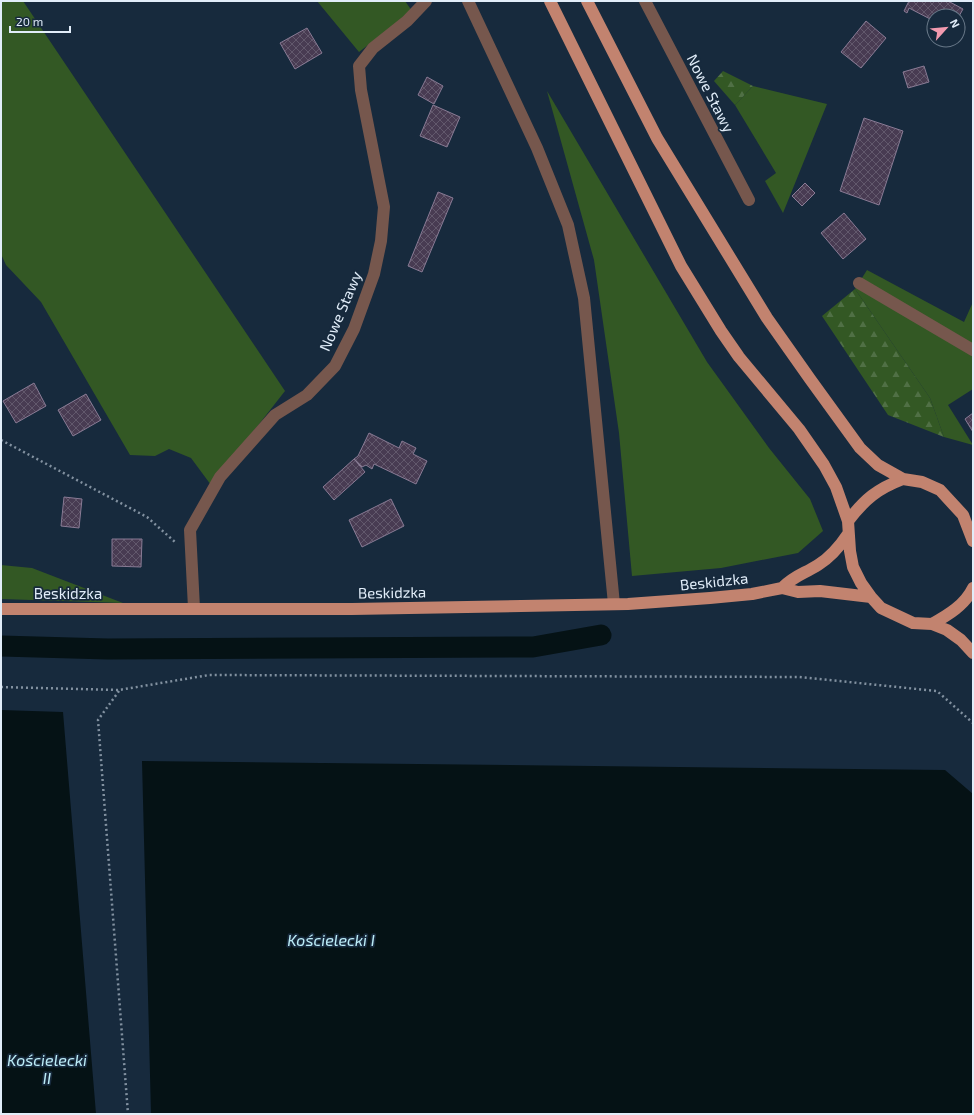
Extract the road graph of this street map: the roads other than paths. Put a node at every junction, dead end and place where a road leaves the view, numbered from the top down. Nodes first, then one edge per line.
1 (426, 1) edge
2 (468, 1) edge
3 (550, 1) edge
4 (586, 1) edge
5 (645, 1) edge
6 (749, 200) dead end
7 (859, 283) dead end
8 (973, 350) edge
9 (903, 479) junction
10 (968, 515) edge
11 (848, 521) junction
12 (848, 534) junction
13 (973, 541) edge
14 (782, 588) junction
15 (973, 588) edge
16 (870, 597) junction
17 (614, 604) junction
18 (194, 608) junction
19 (1, 609) edge
20 (932, 624) junction
21 (973, 653) edge

1 - 18 street, Nowe Stawy
2 - 17 street
3 - 11 main road
4 - 9 main road
5 - 6 street, Nowe Stawy
7 - 8 street
9 - 10 main road
9 - 11 main road
10 - 13 main road
11 - 12 main road
12 - 14 main road, Beskidzka
12 - 16 main road
14 - 16 main road, Beskidzka
14 - 17 main road, Beskidzka
15 - 20 main road
16 - 20 main road
17 - 18 main road, Beskidzka
18 - 19 main road, Beskidzka
20 - 21 main road

